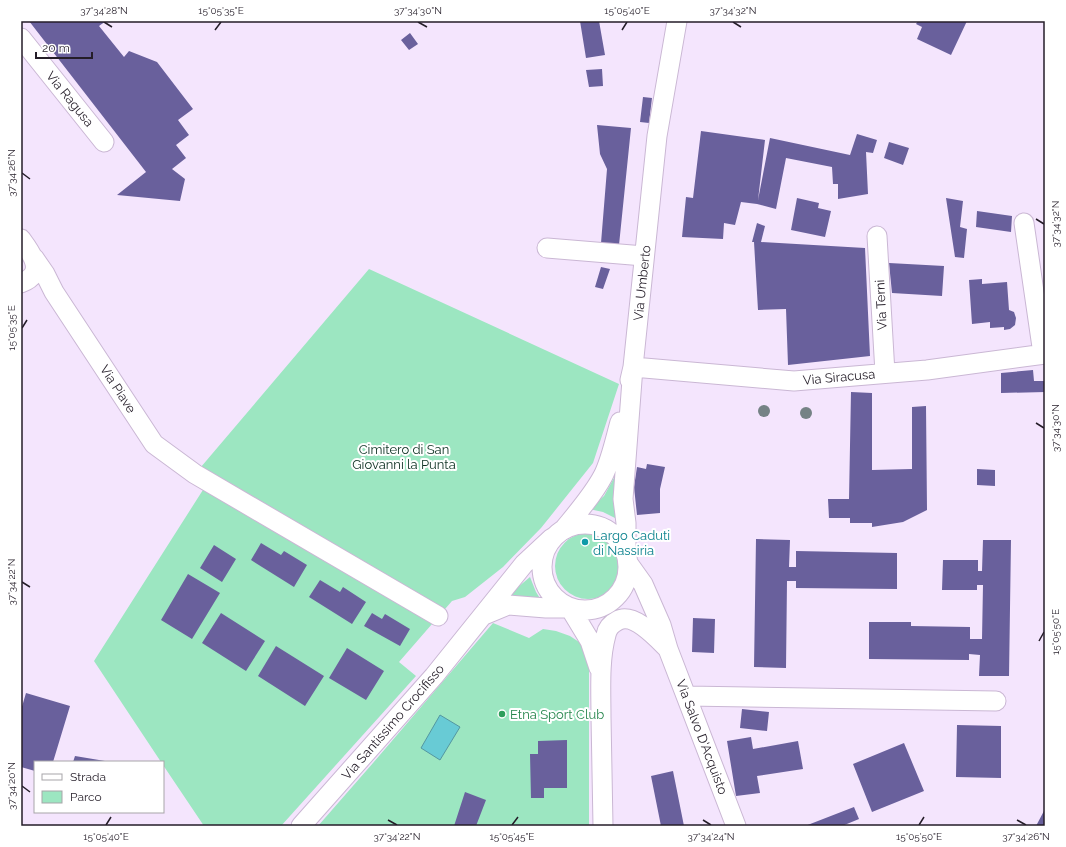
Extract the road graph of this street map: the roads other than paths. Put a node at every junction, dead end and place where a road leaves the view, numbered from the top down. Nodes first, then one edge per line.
1 (677, 21) edge
2 (21, 38) edge
3 (104, 142) dead end
4 (1024, 223) dead end
5 (877, 236) dead end
6 (547, 248) dead end
7 (27, 249) edge
8 (644, 256) junction
9 (22, 283) edge
10 (54, 292) junction
11 (1044, 354) edge
12 (633, 367) junction
13 (885, 373) junction
14 (558, 534) junction
15 (627, 557) junction
16 (570, 608) junction
17 (438, 616) dead end
18 (482, 616) junction
19 (607, 616) junction
20 (668, 649) junction
21 (600, 672) junction
22 (687, 696) junction
23 (996, 701) dead end
24 (302, 826) edge
25 (603, 826) edge
26 (736, 826) edge

1 - 8 street, Via Umberto
2 - 3 street, Via Ragusa
4 - 11 street
5 - 13 street, Via Terni
6 - 8 street
7 - 9 street
7 - 10 street, Via Piave
8 - 12 street, Via Umberto
9 - 10 street
10 - 17 street, Via Piave
11 - 13 street, Via Siracusa
12 - 13 street, Via Siracusa
12 - 14 street, Via Umberto
12 - 15 street
14 - 15 street
14 - 16 street
14 - 18 street, Via Santissimo Crocifisso
15 - 19 street
15 - 20 street, Via Salvo D'Acquisto
16 - 18 street
16 - 19 street
16 - 21 street
18 - 24 street, Via Santissimo Crocifisso
19 - 20 street
19 - 21 street
20 - 22 street, Via Salvo D'Acquisto
21 - 25 street
22 - 23 street
22 - 26 street, Via Salvo D'Acquisto

